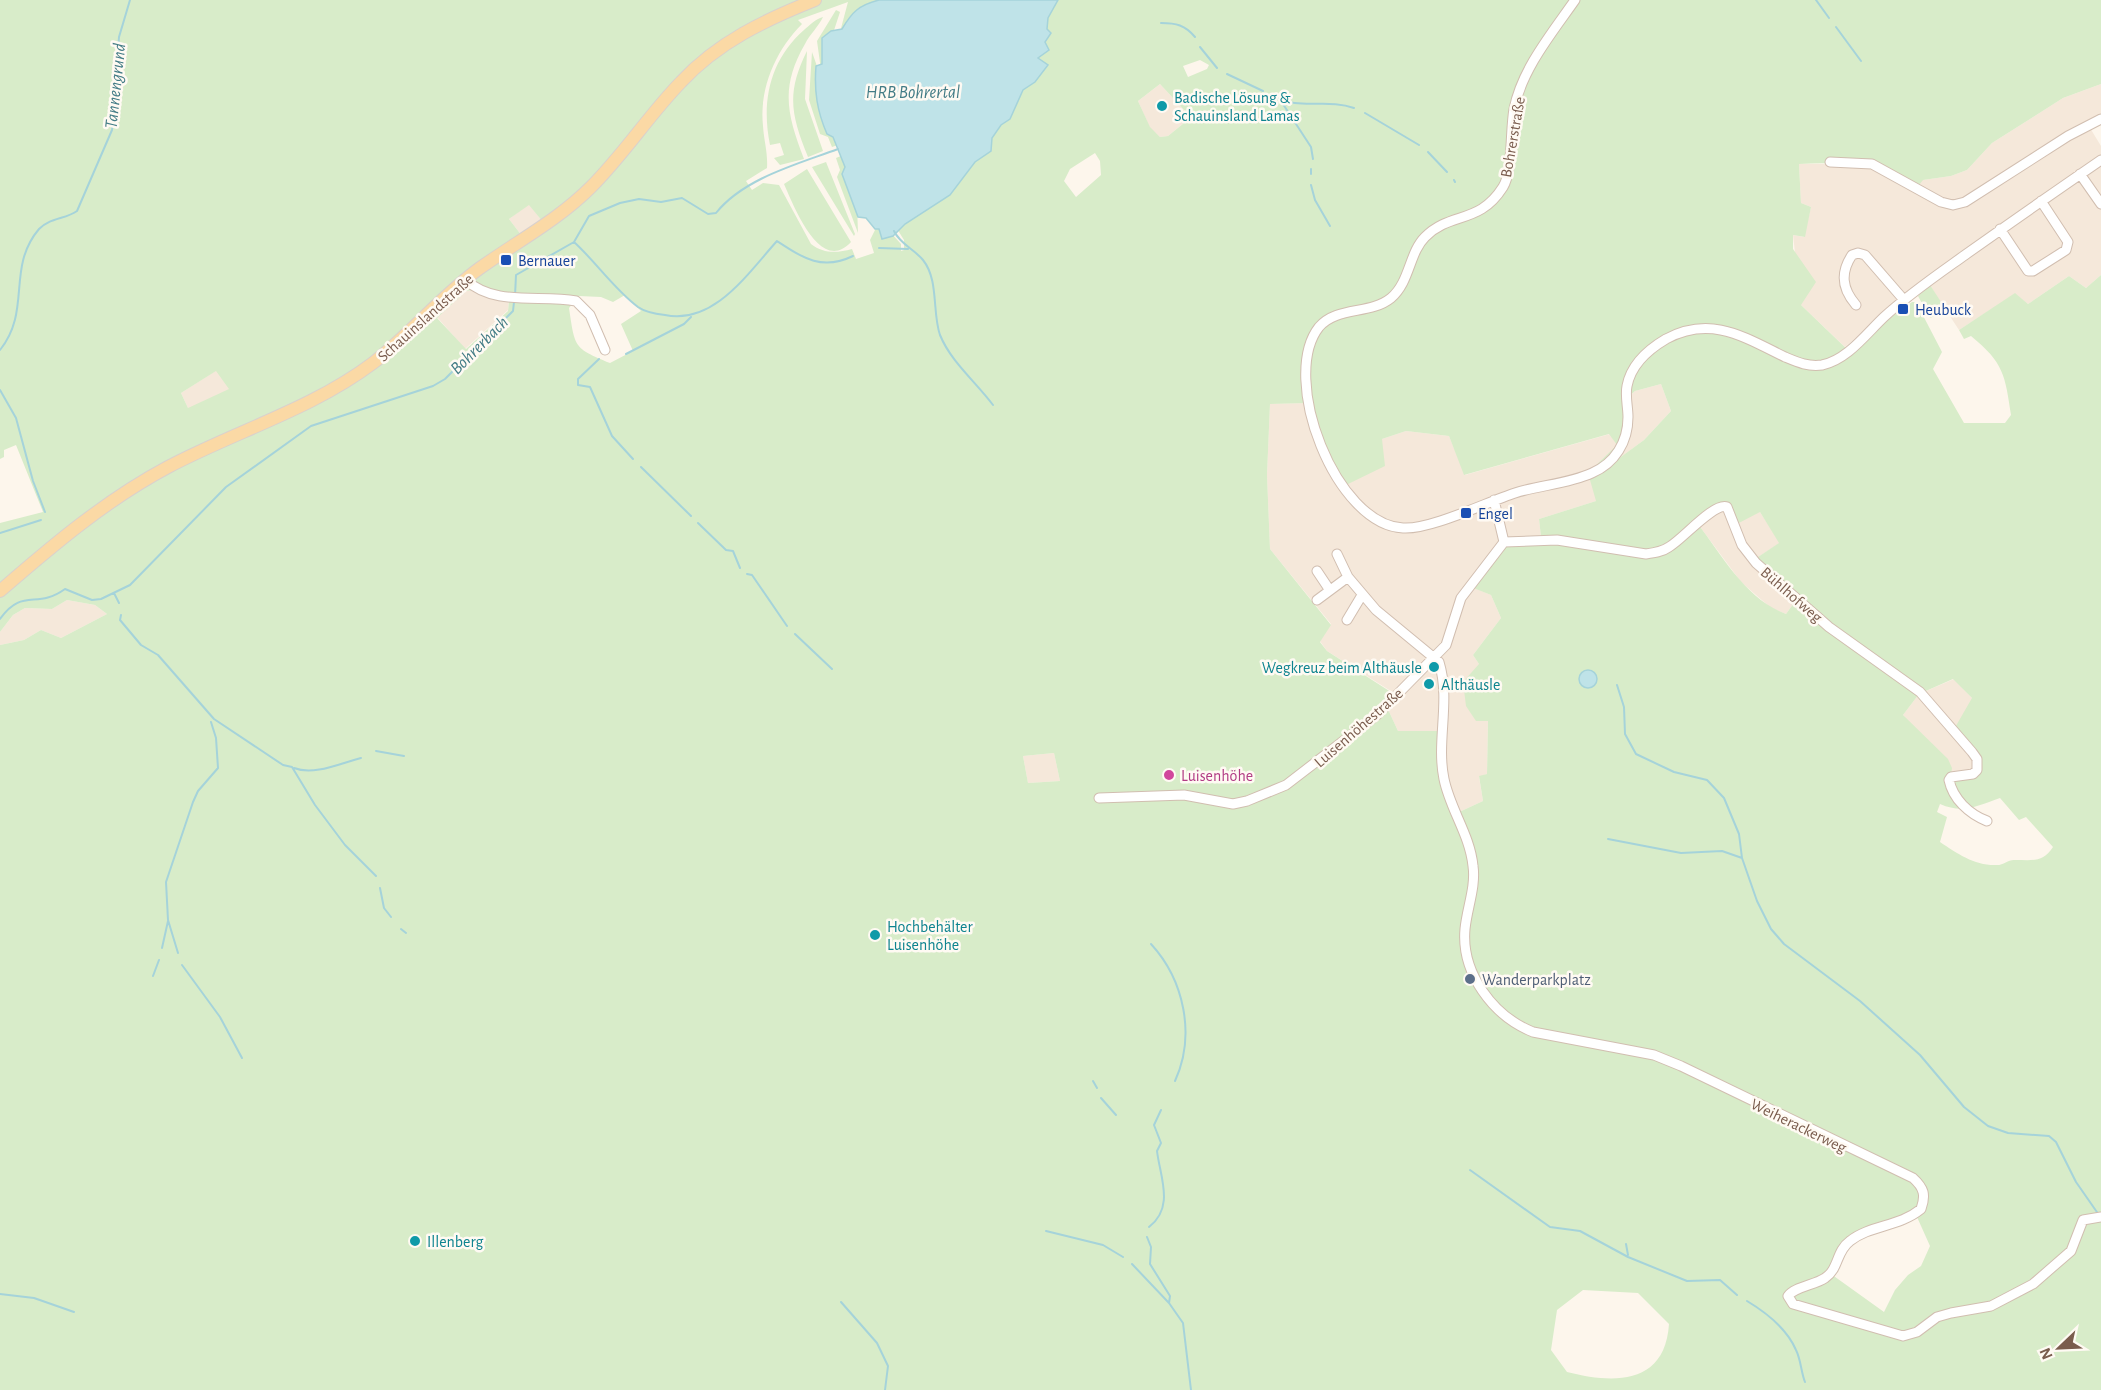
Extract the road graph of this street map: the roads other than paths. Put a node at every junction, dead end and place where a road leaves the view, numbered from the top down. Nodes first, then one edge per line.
1 (814, 0) edge
2 (1575, 0) edge
3 (2101, 119) edge
4 (2101, 160) edge
5 (1830, 162) dead end
6 (2080, 174) junction
7 (2041, 201) junction
8 (2101, 204) edge
9 (2000, 230) junction
10 (466, 280) junction
11 (1904, 300) junction
12 (1856, 305) dead end
13 (605, 350) dead end
14 (1494, 500) junction
15 (1504, 542) junction
16 (1337, 554) dead end
17 (1317, 571) dead end
18 (1348, 577) junction
19 (1329, 589) junction
20 (0, 591) edge
21 (1362, 595) junction
22 (1317, 600) dead end
23 (1347, 620) dead end
24 (1434, 656) junction
25 (1099, 798) dead end
26 (1987, 821) dead end
27 (2100, 1216) edge

1 - 10 main road, Schauinslandstraße
2 - 14 street, Bohrerstraße
3 - 5 street
4 - 6 street
6 - 7 street
6 - 8 street
7 - 9 street
7 - 9 street
9 - 11 street
10 - 13 street
10 - 20 main road, Schauinslandstraße
11 - 12 street
11 - 14 street, Bohrerstraße
14 - 15 street
15 - 24 street, Luisenhöhestraße
15 - 26 street, Bühlhofweg
16 - 18 street
17 - 19 street
18 - 19 street
18 - 21 street
19 - 22 street
21 - 23 street
21 - 24 street
24 - 25 street, Luisenhöhestraße
24 - 27 street, Weiherackerweg

